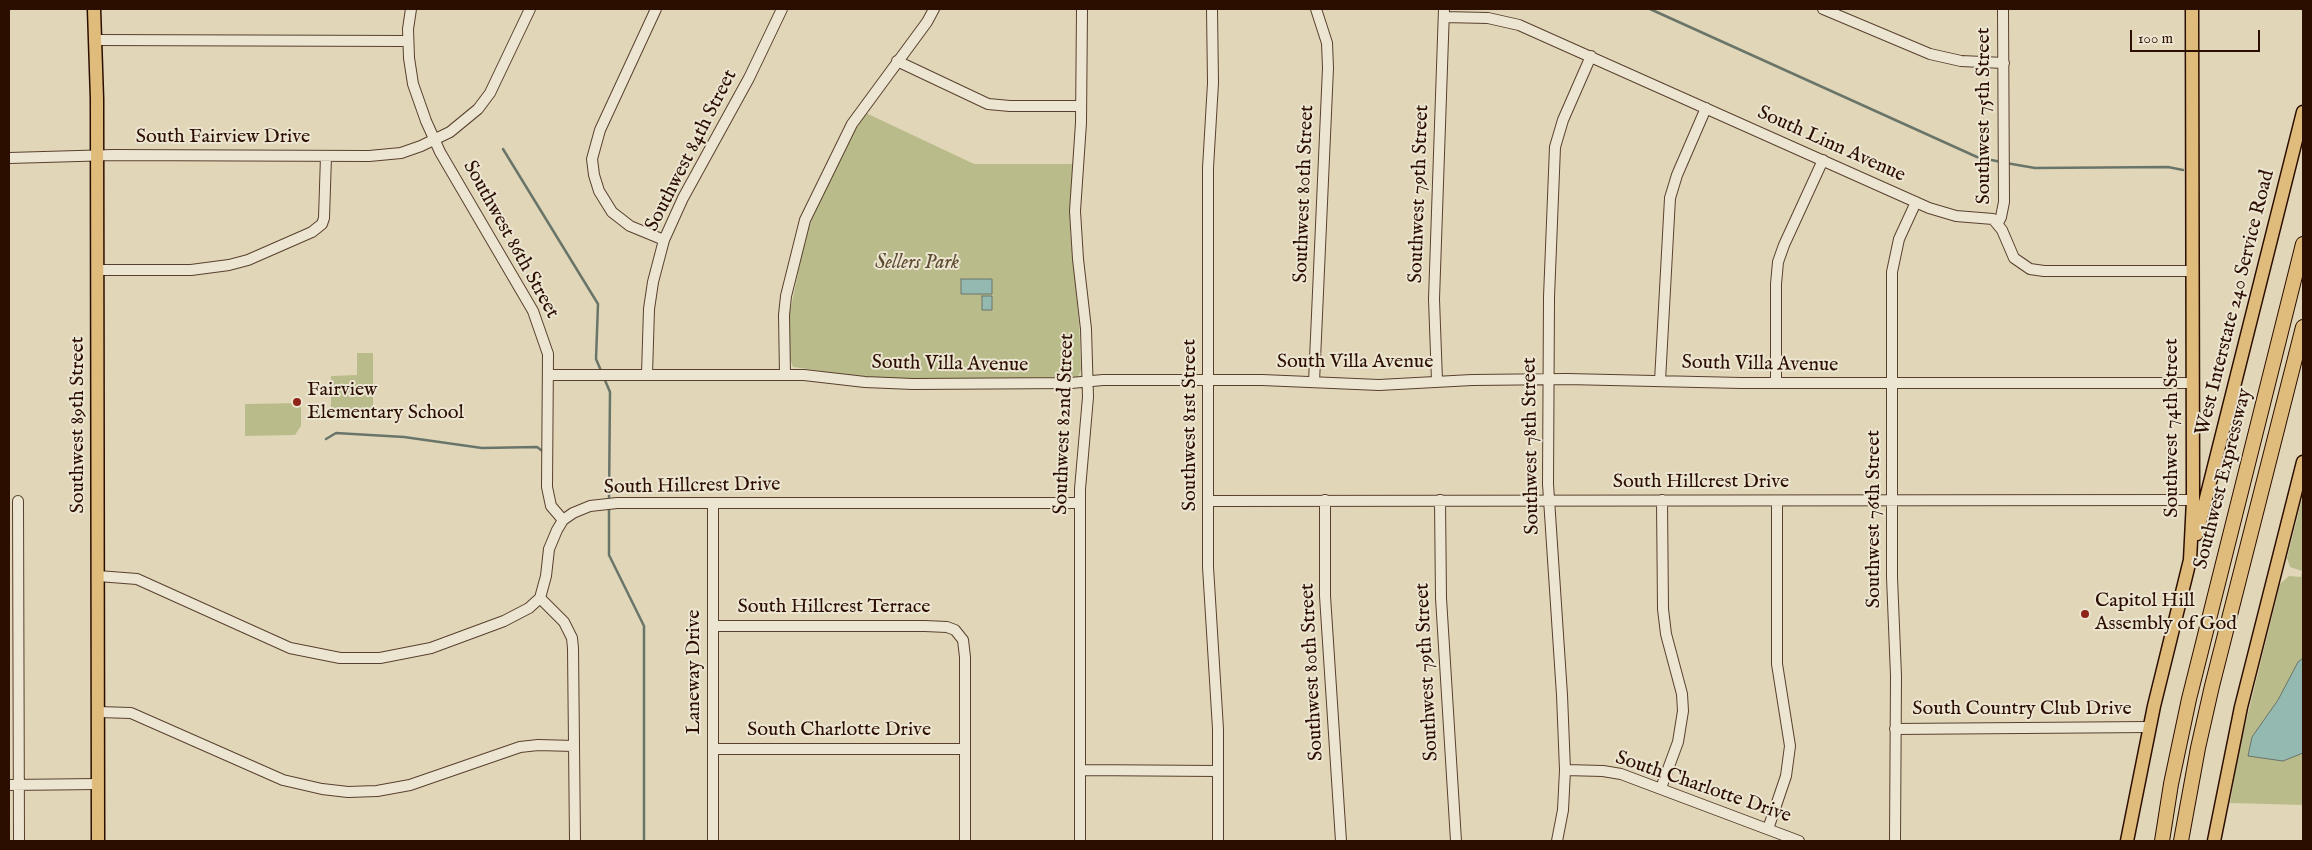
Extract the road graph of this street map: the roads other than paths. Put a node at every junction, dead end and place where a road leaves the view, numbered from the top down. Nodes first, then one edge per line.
1 (94, 9) edge
2 (410, 9) edge
3 (530, 9) edge
4 (656, 9) edge
5 (782, 9) edge
6 (934, 9) edge
7 (1082, 9) edge
8 (1212, 9) edge
9 (1316, 9) edge
10 (1823, 9) edge
11 (2003, 9) edge
12 (2192, 9) edge
13 (1444, 13) edge
14 (94, 40) junction
15 (408, 40) junction
16 (1591, 56) junction
17 (898, 61) junction
18 (2004, 63) junction
19 (1081, 106) junction
20 (1706, 108) junction
21 (2303, 112) edge
22 (435, 140) junction
23 (97, 156) junction
24 (326, 156) junction
25 (9, 158) edge
26 (1823, 160) junction
27 (1916, 202) junction
28 (1998, 223) junction
29 (664, 240) junction
30 (2303, 244) edge
31 (97, 270) junction
32 (2193, 271) junction
33 (2303, 327) edge
34 (647, 374) junction
35 (548, 375) junction
36 (785, 375) junction
37 (1548, 379) junction
38 (1208, 380) junction
39 (1437, 381) junction
40 (1660, 381) junction
41 (1087, 382) junction
42 (1314, 382) junction
43 (1776, 383) junction
44 (2192, 383) junction
45 (1892, 384) junction
46 (2303, 462) edge
47 (1325, 500) junction
48 (1440, 500) junction
49 (1548, 500) junction
50 (1662, 500) junction
51 (1777, 500) junction
52 (1892, 500) junction
53 (2193, 500) junction
54 (18, 501) dead end
55 (1209, 501) junction
56 (713, 503) junction
57 (1080, 503) junction
58 (563, 520) junction
59 (2190, 560) junction
60 (98, 576) junction
61 (540, 598) junction
62 (712, 626) junction
63 (98, 712) junction
64 (1895, 728) junction
65 (2149, 728) junction
66 (574, 746) junction
67 (713, 749) junction
68 (965, 749) junction
69 (1080, 770) junction
70 (1565, 770) junction
71 (1218, 771) junction
72 (98, 784) junction
73 (14, 785) edge
74 (1660, 788) junction
75 (1768, 829) junction
76 (19, 841) edge
77 (98, 841) edge
78 (575, 841) edge
79 (713, 841) edge
80 (965, 841) edge
81 (1080, 841) edge
82 (1218, 841) edge
83 (1341, 841) edge
84 (1456, 841) edge
85 (1557, 841) edge
86 (1800, 841) edge
87 (1895, 841) edge
88 (2127, 841) edge
89 (2162, 841) edge
90 (2181, 841) edge
91 (2214, 841) edge

1 - 14 main road, Southwest 89th Street
2 - 15 street, Southwest 86th Street
3 - 22 street, South Fairview Drive
4 - 29 street
5 - 29 street, Southwest 84th Street
6 - 17 street
7 - 19 street, Southwest 82nd Street
8 - 38 street, Southwest 81st Street
9 - 42 street, Southwest 80th Street
10 - 18 street
11 - 18 street, Southwest 75th Street
12 - 32 main road, Southwest 74th Street
13 - 16 street, South Linn Avenue
13 - 39 street, Southwest 79th Street
14 - 15 street
14 - 23 main road, Southwest 89th Street
15 - 22 street, Southwest 86th Street
16 - 20 street, South Linn Avenue
16 - 37 street, Southwest 78th Street
17 - 19 street
17 - 36 street
18 - 28 street, Southwest 75th Street
19 - 41 street, Southwest 82nd Street
20 - 26 street, South Linn Avenue
20 - 40 street
21 - 59 main road, West Interstate 240 Service Road
22 - 24 street, South Fairview Drive
22 - 35 street, Southwest 86th Street
23 - 24 street, South Fairview Drive
23 - 25 street, South Fairview Drive
23 - 31 main road, Southwest 89th Street
24 - 31 street
26 - 27 street, South Linn Avenue
26 - 43 street
27 - 28 street, South Linn Avenue
27 - 45 street, Southwest 76th Street
28 - 32 street
29 - 34 street, Southwest 84th Street
30 - 89 highway, Southwest Expressway
31 - 60 main road, Southwest 89th Street
32 - 44 main road, Southwest 74th Street
33 - 90 highway, Southwest Expressway
34 - 35 street, South Villa Avenue
34 - 36 street, South Villa Avenue
35 - 58 street, Southwest 86th Street
36 - 41 street, South Villa Avenue
37 - 39 street, South Villa Avenue
37 - 40 street, South Villa Avenue
37 - 49 street, Southwest 78th Street
38 - 41 street, South Villa Avenue
38 - 42 street, South Villa Avenue
38 - 55 street, Southwest 81st Street
39 - 42 street, South Villa Avenue
40 - 43 street, South Villa Avenue
41 - 57 street, Southwest 82nd Street
43 - 45 street, South Villa Avenue
44 - 45 street, South Villa Avenue
44 - 53 main road, Southwest 74th Street
45 - 52 street, Southwest 76th Street
46 - 91 main road
47 - 48 street, South Hillcrest Drive
47 - 55 street, South Hillcrest Drive
47 - 83 street, Southwest 80th Street
48 - 49 street, South Hillcrest Drive
48 - 84 street, Southwest 79th Street
49 - 50 street, South Hillcrest Drive
49 - 70 street, Southwest 78th Street
50 - 51 street, South Hillcrest Drive
50 - 74 street
51 - 52 street, South Hillcrest Drive
51 - 75 street
52 - 53 street, South Hillcrest Drive
52 - 64 street, Southwest 76th Street
53 - 59 main road, Southwest 74th Street
54 - 73 street
55 - 71 street, Southwest 81st Street
56 - 57 street, South Hillcrest Drive
56 - 58 street, South Hillcrest Drive
56 - 62 street, Laneway Drive
57 - 69 street, Southwest 82nd Street
58 - 61 street
59 - 65 main road, Southwest 74th Street
60 - 61 street
60 - 63 main road, Southwest 89th Street
61 - 66 street
62 - 67 street, Laneway Drive
62 - 68 street, South Hillcrest Terrace
63 - 66 street
63 - 72 main road, Southwest 89th Street
64 - 65 street, South Country Club Drive
64 - 87 street, Southwest 76th Street
65 - 88 main road, Southwest 74th Street
66 - 78 street
67 - 68 street, South Charlotte Drive
67 - 79 street, Laneway Drive
68 - 80 street
69 - 71 street
69 - 81 street, Southwest 82nd Street
70 - 74 street, South Charlotte Drive
70 - 85 street, Southwest 78th Street
71 - 82 street, Southwest 81st Street
72 - 73 street
72 - 77 main road, Southwest 89th Street
73 - 76 street
74 - 75 street, South Charlotte Drive
75 - 86 street, South Charlotte Drive

